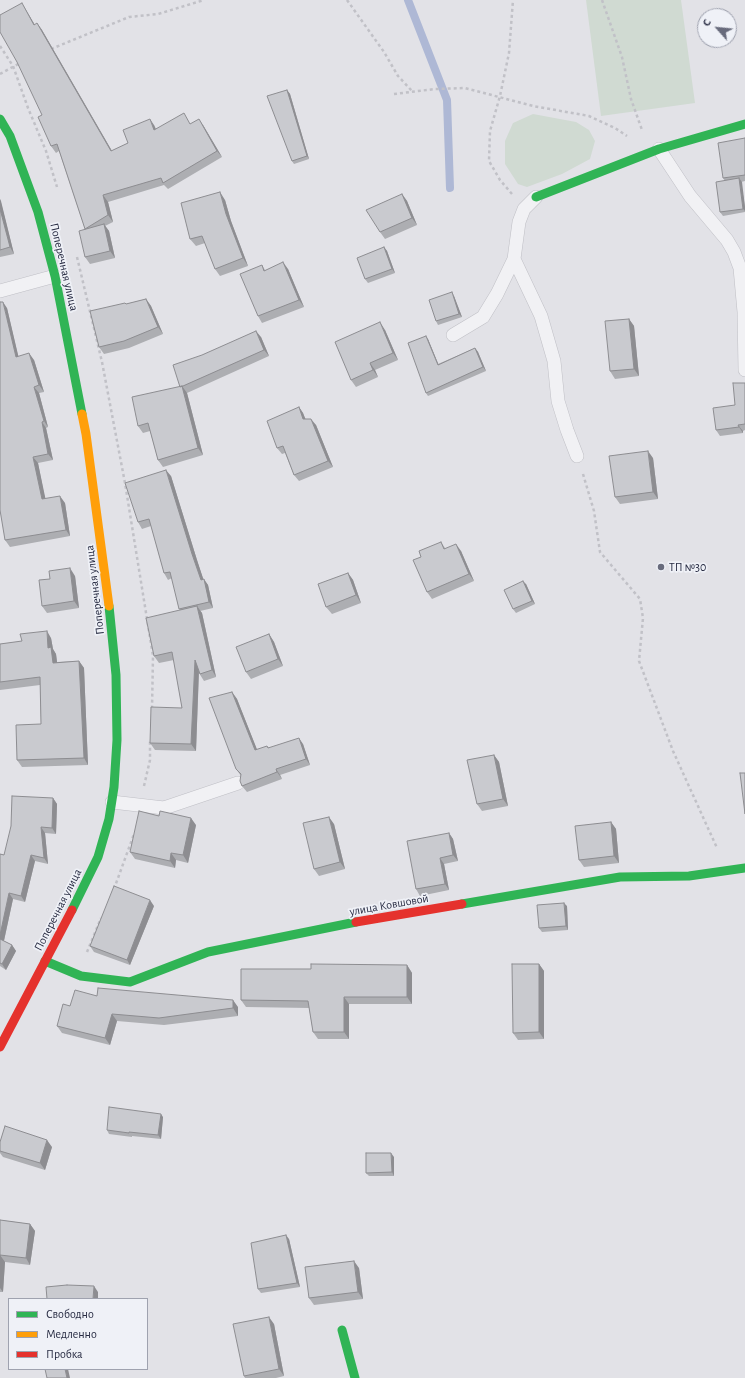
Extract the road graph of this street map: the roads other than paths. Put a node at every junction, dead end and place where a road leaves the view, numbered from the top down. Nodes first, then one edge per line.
1 (0, 119) edge
2 (745, 124) edge
3 (654, 148) junction
4 (536, 197) joint
5 (514, 259) junction
6 (55, 276) junction
7 (0, 291) edge
8 (453, 335) dead end
9 (744, 370) edge
10 (577, 456) road end
11 (238, 783) edge
12 (112, 802) junction
13 (745, 868) edge
14 (45, 961) junction
15 (0, 1047) edge
16 (342, 1330) dead end
17 (355, 1378) edge

1 - 6 street, Поперечная улица
2 - 3 street
3 - 4 street
3 - 9 lane
4 - 5 lane
5 - 8 lane
5 - 10 lane
6 - 7 lane
6 - 12 street, Поперечная улица
11 - 12 lane
12 - 14 street, Поперечная улица
13 - 14 street, улица Ковшовой
14 - 15 street, Поперечная улица
16 - 17 street

